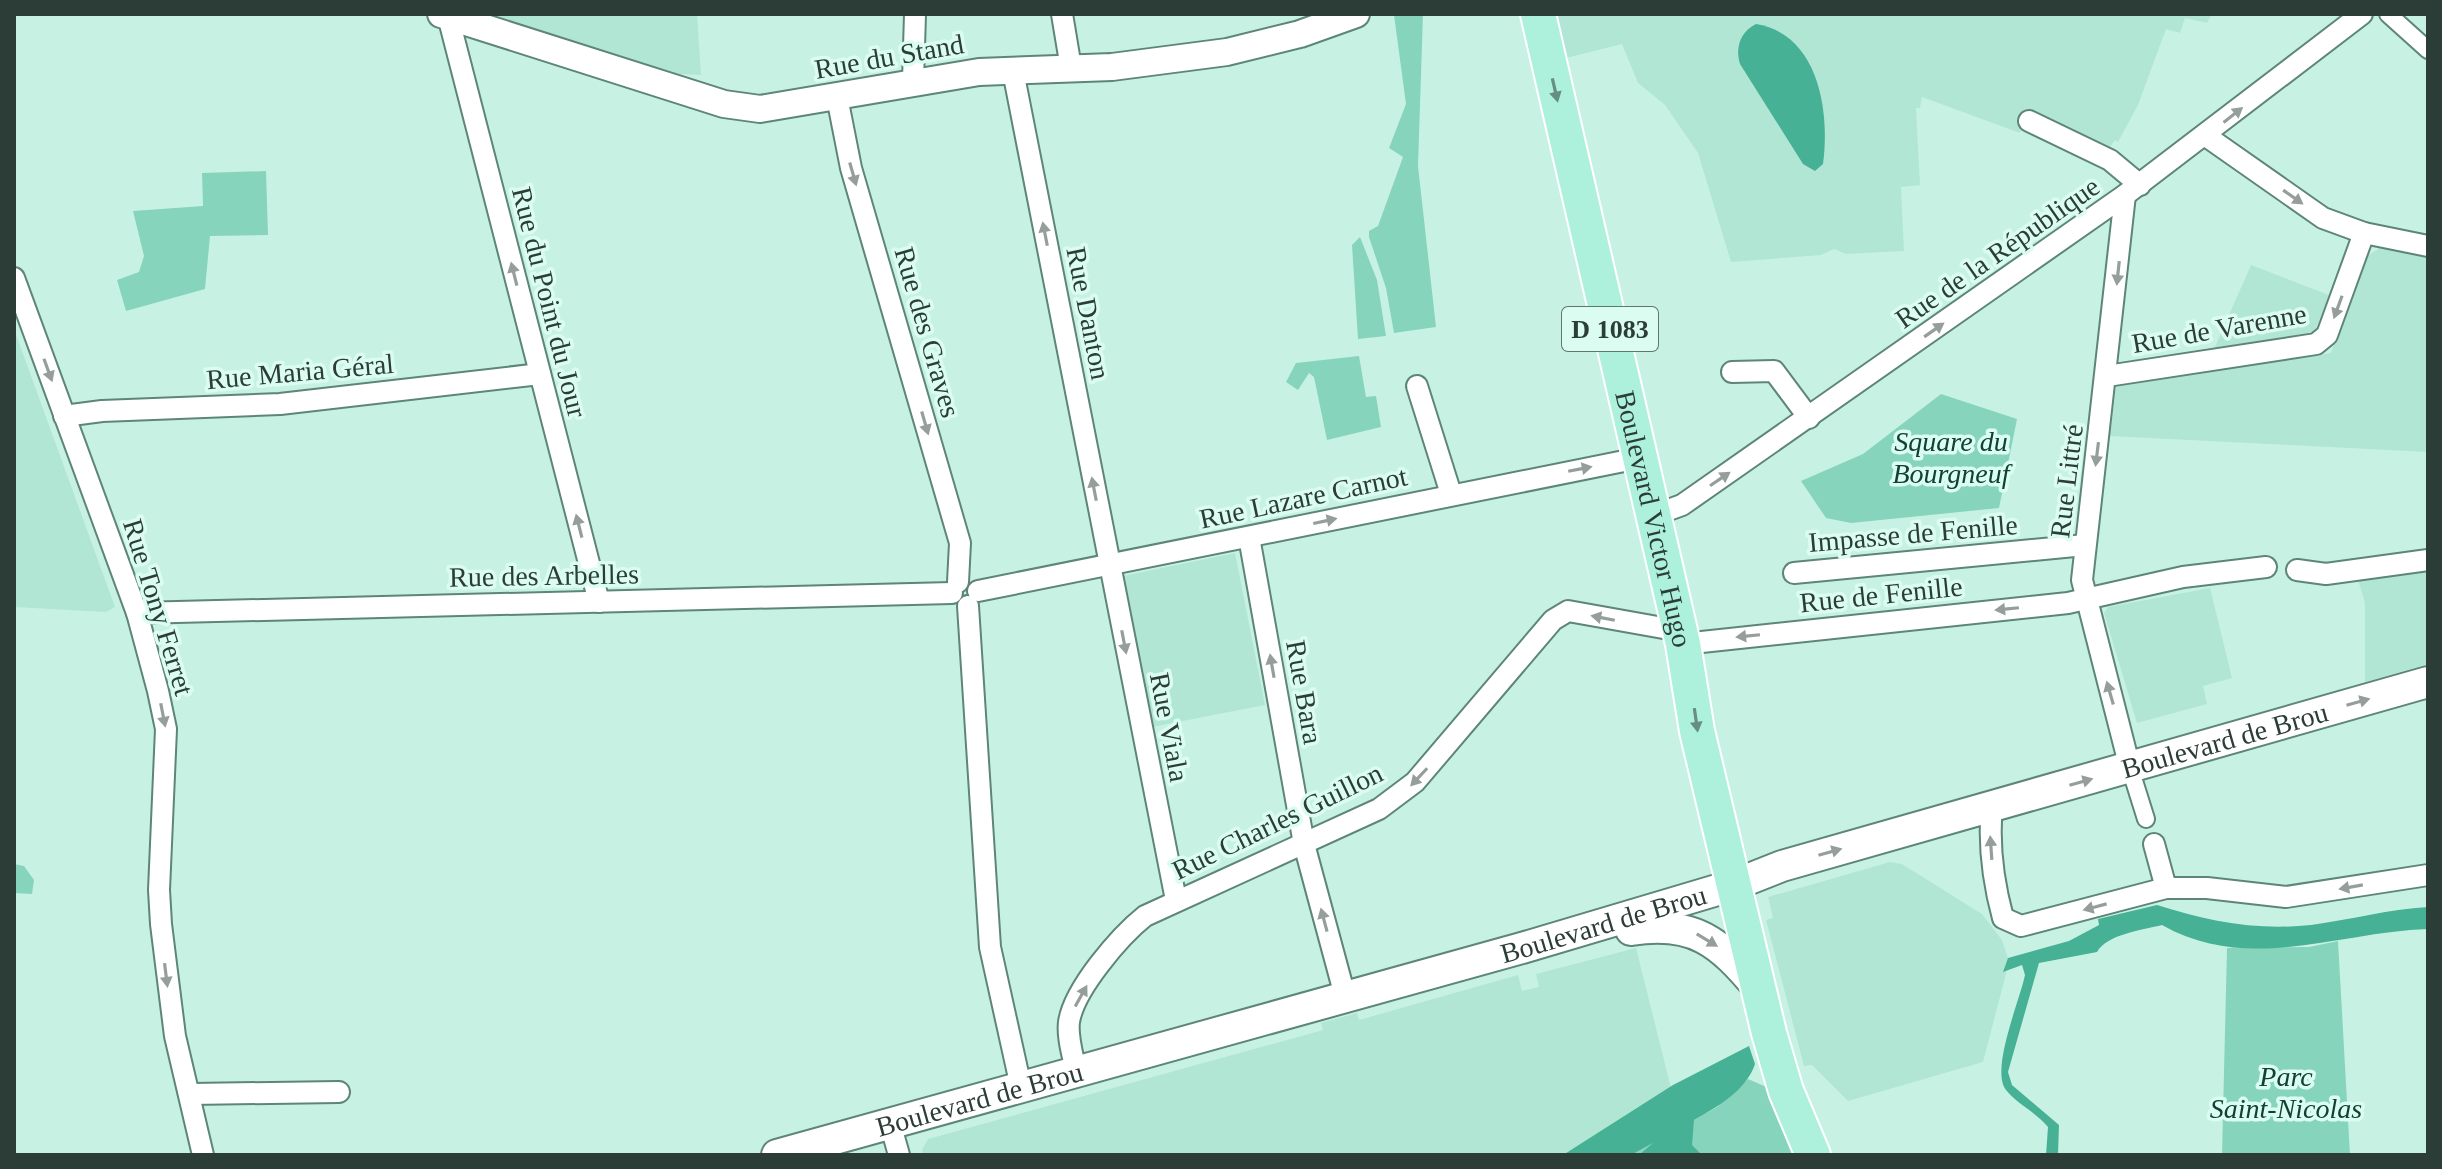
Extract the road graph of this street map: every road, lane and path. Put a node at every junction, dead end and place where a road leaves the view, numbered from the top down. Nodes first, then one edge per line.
1 (915, 14) edge
2 (1062, 14) edge
3 (1356, 14) edge
4 (1538, 14) edge
5 (2362, 14) edge
6 (2388, 14) edge
7 (444, 15) edge
8 (2428, 50) edge
9 (1071, 68) junction
10 (1013, 71) junction
11 (913, 81) junction
12 (837, 97) junction
13 (2029, 121) dead end
14 (2206, 136) junction
15 (2133, 190) junction
16 (2364, 233) junction
17 (2428, 246) edge
18 (14, 278) edge
19 (1732, 372) dead end
20 (540, 374) junction
21 (2107, 376) junction
22 (1417, 386) dead end
23 (64, 416) junction
24 (1809, 418) junction
25 (1639, 458) junction
26 (1451, 494) junction
27 (1652, 516) junction
28 (1249, 537) junction
29 (2085, 545) junction
30 (2428, 560) edge
31 (1109, 566) junction
32 (2266, 567) dead end
33 (2297, 570) dead end
34 (1794, 573) dead end
35 (964, 593) junction
36 (2084, 598) junction
37 (599, 602) junction
38 (137, 613) junction
39 (1682, 638) junction
40 (2428, 682) edge
41 (2130, 768) junction
42 (1992, 806) junction
43 (2146, 819) dead end
44 (1304, 844) junction
45 (2154, 844) dead end
46 (2428, 875) edge
47 (1734, 885) junction
48 (2166, 888) junction
49 (1176, 900) junction
50 (1522, 948) junction
51 (1759, 989) junction
52 (1345, 996) junction
53 (1076, 1071) junction
54 (1021, 1087) junction
55 (339, 1092) dead end
56 (190, 1094) junction
57 (890, 1123) junction
58 (203, 1155) edge
59 (777, 1155) edge
60 (899, 1155) edge
61 (1813, 1155) edge

1 - 11 street
2 - 9 street
3 - 9 street, Rue du Stand
4 -> 25 main road, Boulevard Victor Hugo / D 1083
14 -> 5 street, Rue de la République
6 - 8 street
7 - 12 street, Rue du Stand
20 -> 7 street, Rue du Point du Jour
9 - 10 street, Rue du Stand
10 - 11 street, Rue du Stand
31 -> 10 street, Rue Danton
11 - 12 street, Rue du Stand
12 -> 35 street, Rue des Graves
13 - 15 street
14 - 15 street, Rue de la République
14 -> 16 street
15 -> 21 street, Rue Littré
24 -> 15 street, Rue de la République
16 - 17 street
16 -> 21 street, Rue de Varenne
18 -> 23 street, Rue Tony Ferret
19 - 24 street
20 - 23 street, Rue Maria Géral
37 -> 20 street, Rue du Point du Jour
21 -> 29 street, Rue Littré
22 - 26 street
23 - 38 street, Rue Tony Ferret
27 -> 24 street, Rue de la République
26 -> 25 street, Rue Lazare Carnot
25 - 27 main road, Boulevard Victor Hugo / D 1083
28 -> 26 street, Rue Lazare Carnot
27 - 39 main road, Boulevard Victor Hugo / D 1083
28 - 31 street, Rue Lazare Carnot
44 -> 28 street, Rue Bara
29 - 34 street, Impasse de Fenille
29 - 36 street, Rue Littré
30 - 33 street
31 - 35 street, Rue Lazare Carnot
31 -> 49 street, Rue Viala
32 - 36 street, Rue de Fenille
35 - 37 street, Rue des Arbelles
35 - 54 street, Rue des Graves
36 -> 39 street, Rue de Fenille
41 -> 36 street, Rue Littré
37 - 38 street, Rue des Arbelles
38 -> 56 street, Rue Tony Ferret
39 -> 44 street, Rue Charles Guillon
39 -> 47 main road, Boulevard Victor Hugo / D 1083
41 -> 40 main road, Boulevard de Brou
42 -> 41 main road, Boulevard de Brou
41 - 43 street
47 -> 42 main road, Boulevard de Brou
48 -> 42 street
44 - 49 street, Rue Charles Guillon
52 -> 44 street, Rue Bara
45 - 48 street
46 -> 48 street
47 - 50 main road, Boulevard de Brou
47 - 51 main road, D 1083
53 -> 49 street, Rue Charles Guillon
50 -> 51 main road
50 - 52 main road, Boulevard de Brou
51 - 61 main road, D 1083
52 - 53 main road, Boulevard de Brou
53 - 54 main road, Boulevard de Brou
54 - 57 main road, Boulevard de Brou
55 - 56 street
56 - 58 street, Rue Tony Ferret
57 - 59 main road, Boulevard de Brou
57 - 60 street

